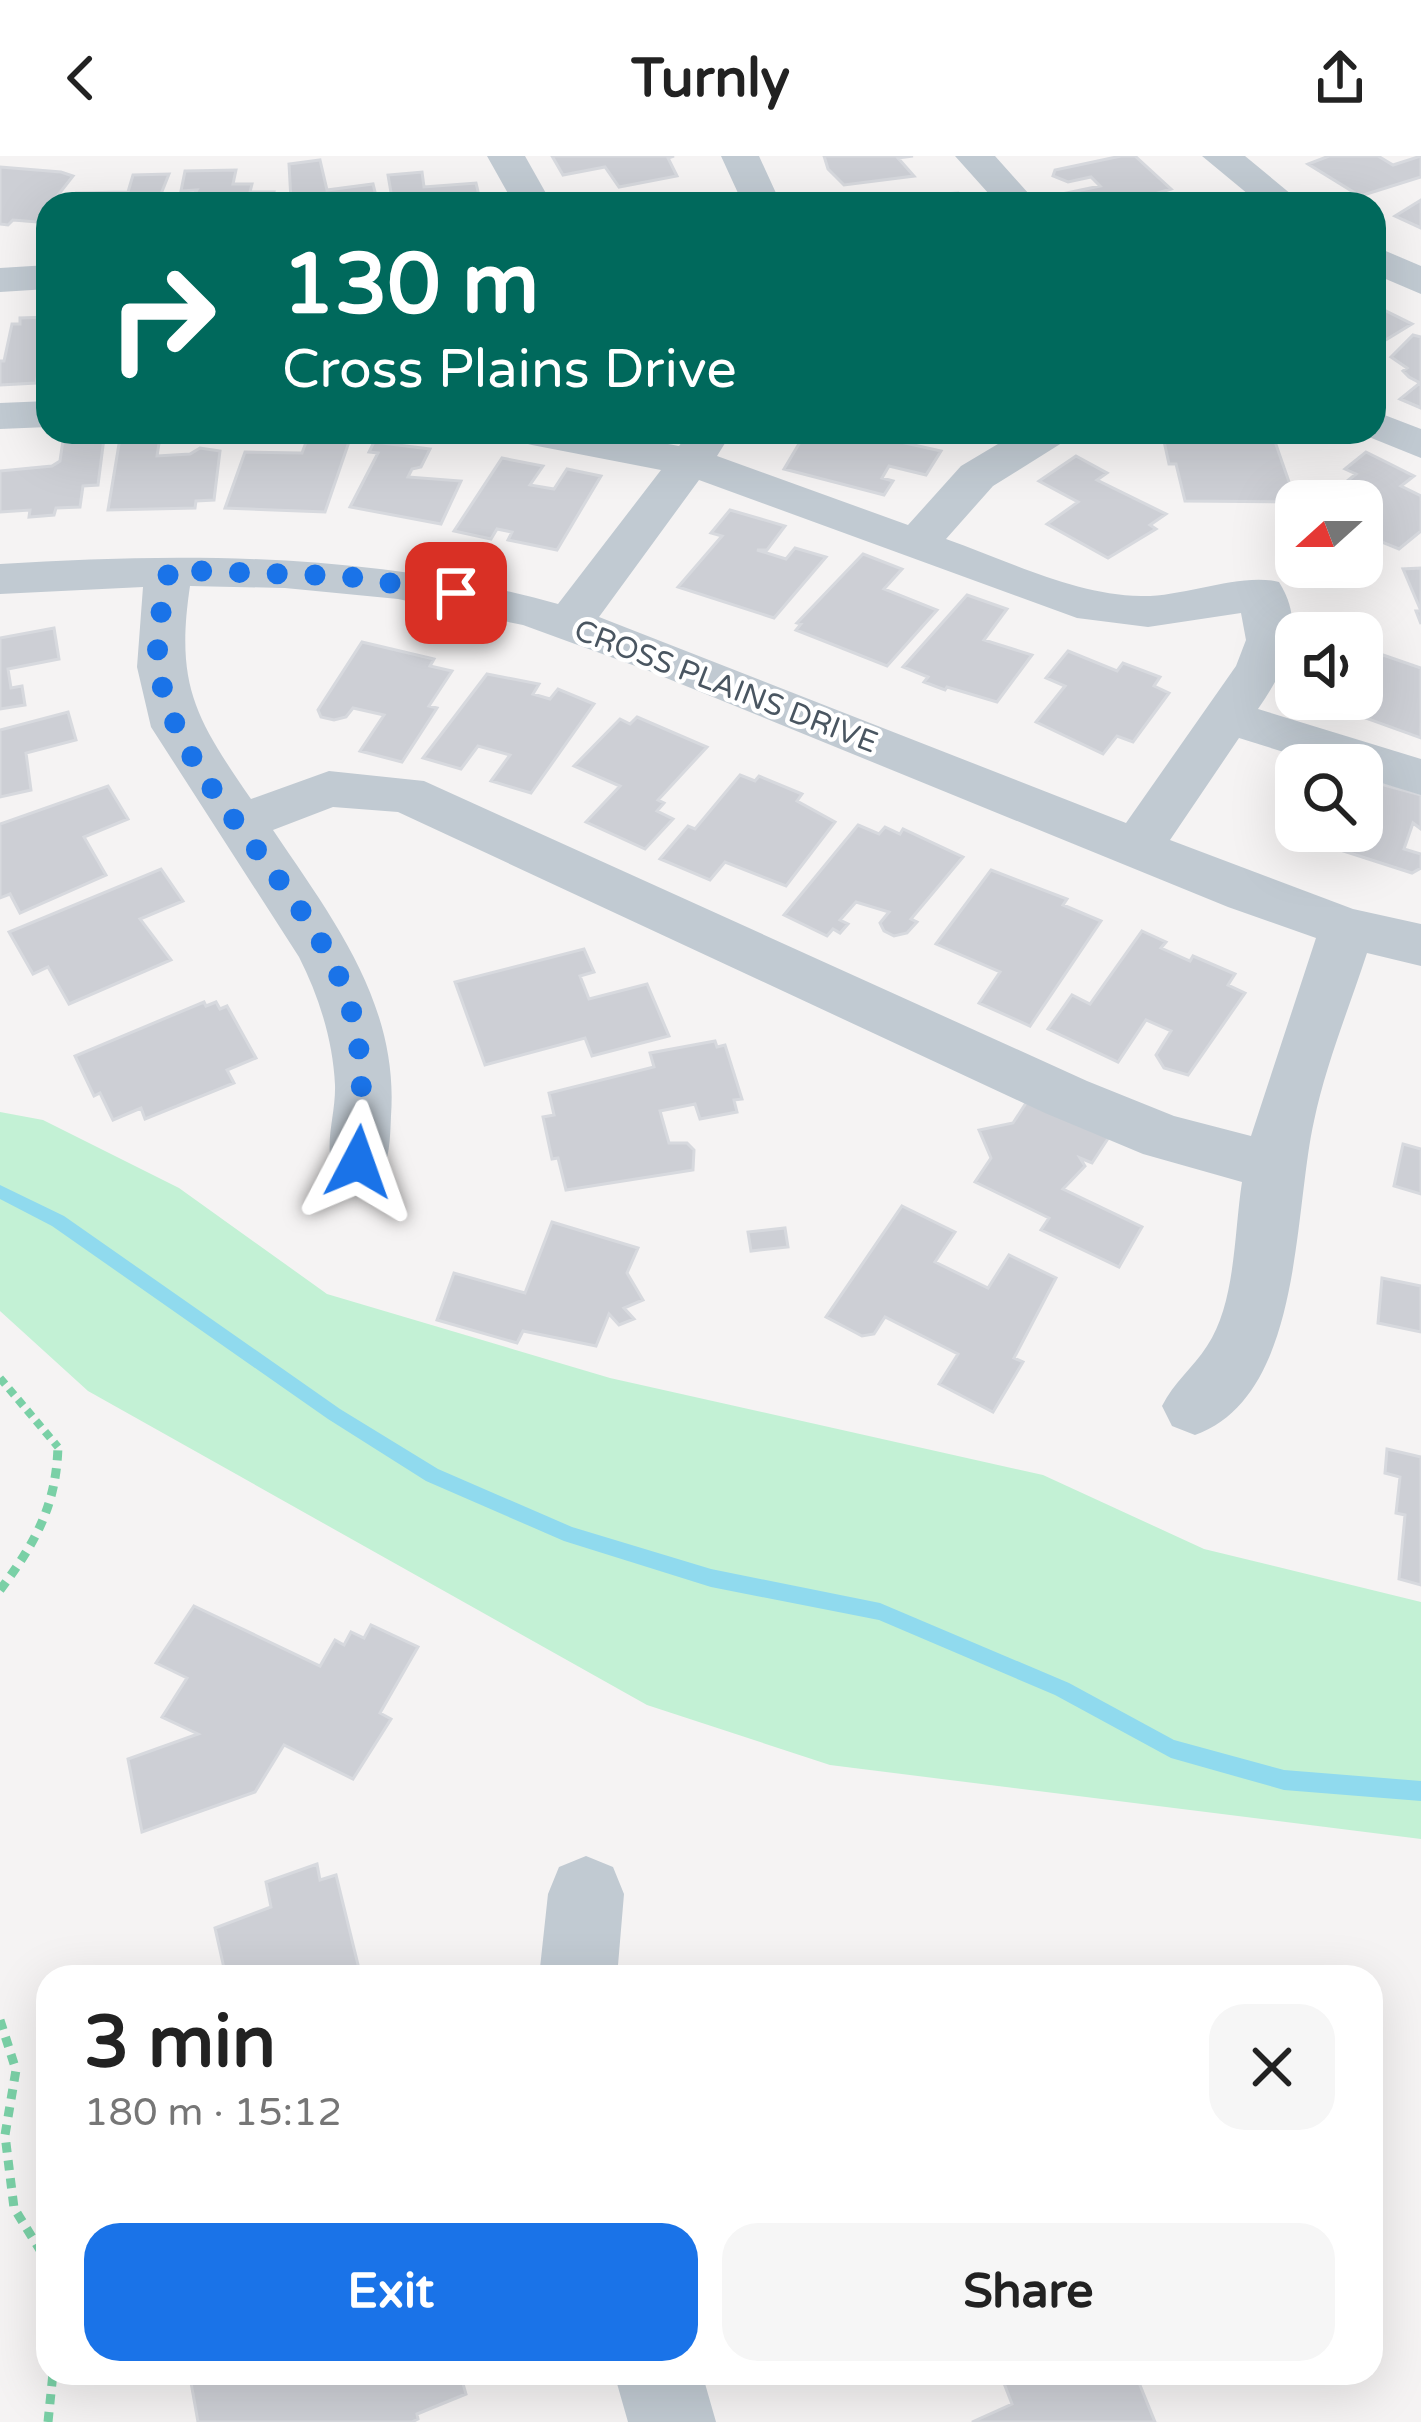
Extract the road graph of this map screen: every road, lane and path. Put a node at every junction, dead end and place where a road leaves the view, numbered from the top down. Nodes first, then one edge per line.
1 (506, 156) edge
2 (740, 156) edge
3 (974, 156) edge
4 (1221, 156) edge
5 (526, 192) edge
6 (756, 192) edge
7 (1008, 192) edge
8 (1268, 192) edge
9 (1386, 265) edge
10 (36, 278) edge
11 (0, 280) edge
12 (1421, 282) edge
13 (36, 414) edge
14 (0, 416) edge
15 (1386, 429) edge
16 (669, 444) edge
17 (1029, 444) edge
18 (1421, 445) edge
19 (703, 447) edge
20 (916, 544) junction
21 (169, 570) junction
22 (0, 579) edge
23 (568, 624) junction
24 (1229, 717) junction
25 (1421, 776) edge
26 (239, 823) junction
27 (1137, 847) junction
28 (1347, 928) junction
29 (1421, 945) edge
30 (358, 1162) dead end
31 (1274, 1166) junction
32 (0, 1378) edge
33 (1195, 1406) dead end
34 (0, 1590) edge
35 (586, 1894) dead end
36 (579, 1965) edge
37 (0, 2020) edge
38 (36, 2244) edge
39 (52, 2385) edge
40 (661, 2385) edge
41 (48, 2422) edge
42 (672, 2422) edge

1 - 5 street
2 - 6 street
3 - 7 street
4 - 8 street
9 - 12 street
10 - 11 street
13 - 14 street
15 - 18 street
16 - 19 street
17 - 20 street
19 - 20 street
19 - 23 street
20 - 24 street
21 - 22 street, CROSS PLAINS DRIVE
21 - 23 street, CROSS PLAINS DRIVE
21 - 26 street
23 - 27 street, CROSS PLAINS DRIVE
24 - 25 street
24 - 27 street
26 - 30 street
26 - 31 street
27 - 28 street, CROSS PLAINS DRIVE
28 - 29 street, CROSS PLAINS DRIVE
28 - 31 street
31 - 33 street
32 - 34 path
35 - 36 street
37 - 38 path
39 - 41 path
40 - 42 street

